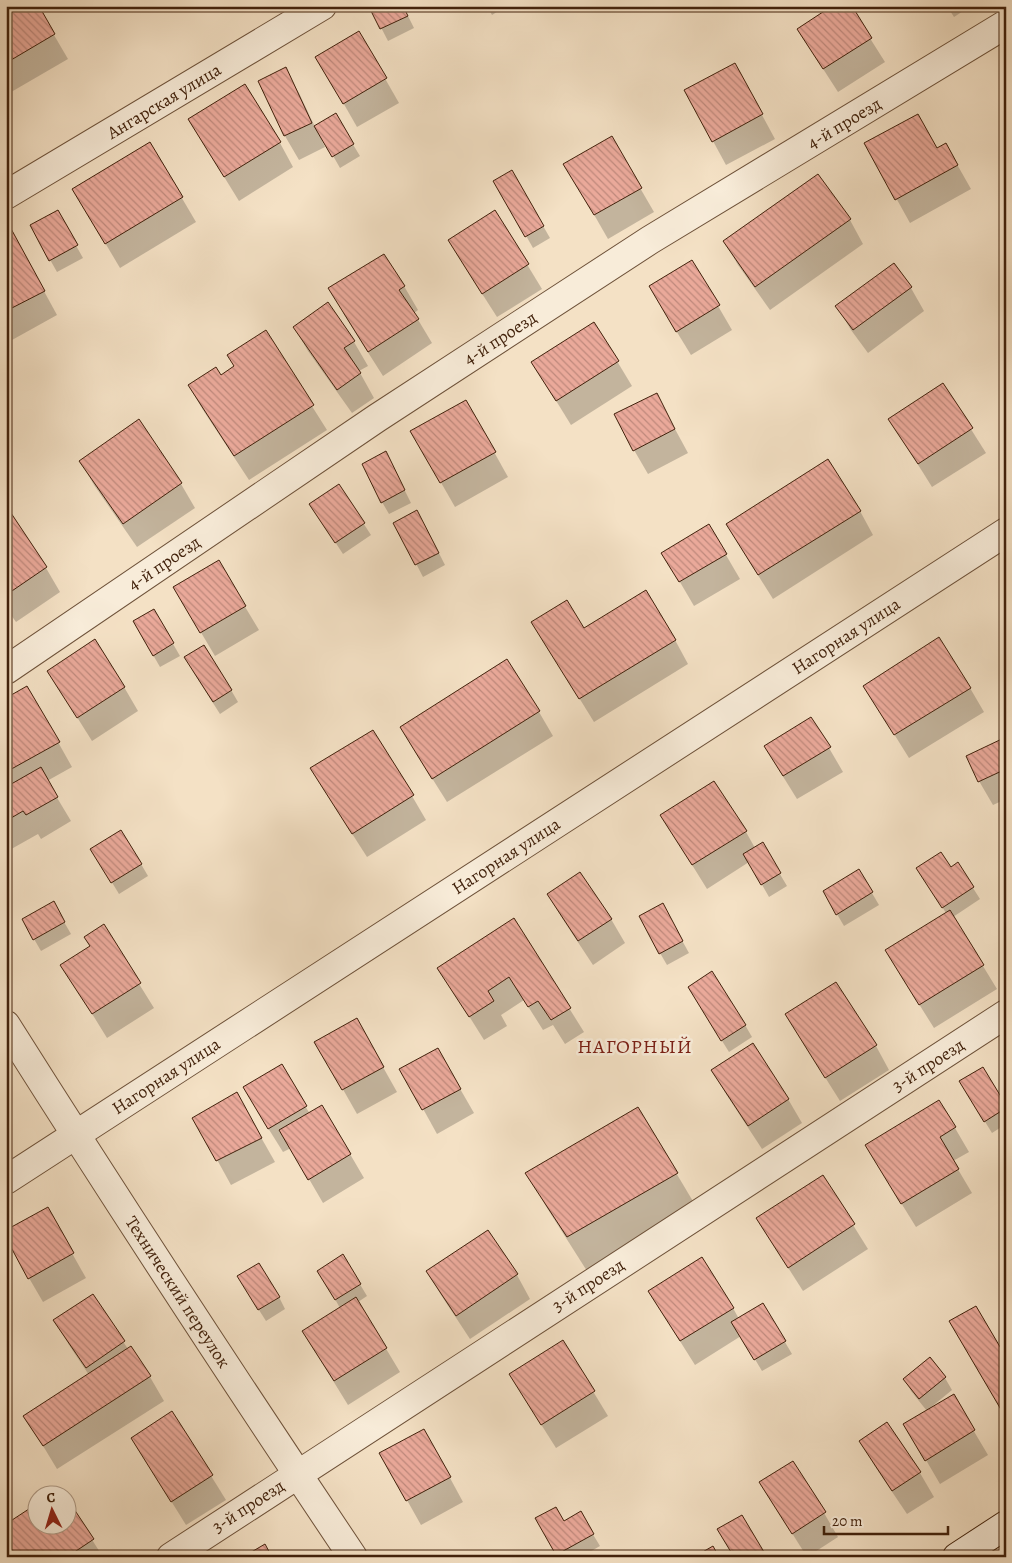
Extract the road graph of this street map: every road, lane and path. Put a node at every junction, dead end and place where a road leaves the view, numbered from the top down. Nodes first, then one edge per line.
1 (322, 6) edge
2 (1006, 24) edge
3 (6, 195) edge
4 (1006, 532) edge
5 (6, 670) edge
6 (1006, 1014) edge
7 (6, 1025) edge
8 (75, 1134) junction
9 (6, 1180) edge
10 (297, 1474) junction
11 (1006, 1525) edge
12 (171, 1557) edge
13 (353, 1557) edge
14 (957, 1557) edge

1 - 3 street, Ангарская улица
2 - 5 street, 4-й проезд
4 - 8 street, Нагорная улица
6 - 10 street, 3-й проезд
7 - 8 street, Технический переулок
8 - 9 street, Нагорная улица
8 - 10 street, Технический переулок
10 - 12 street, 3-й проезд
10 - 13 street, Технический переулок
11 - 14 street

